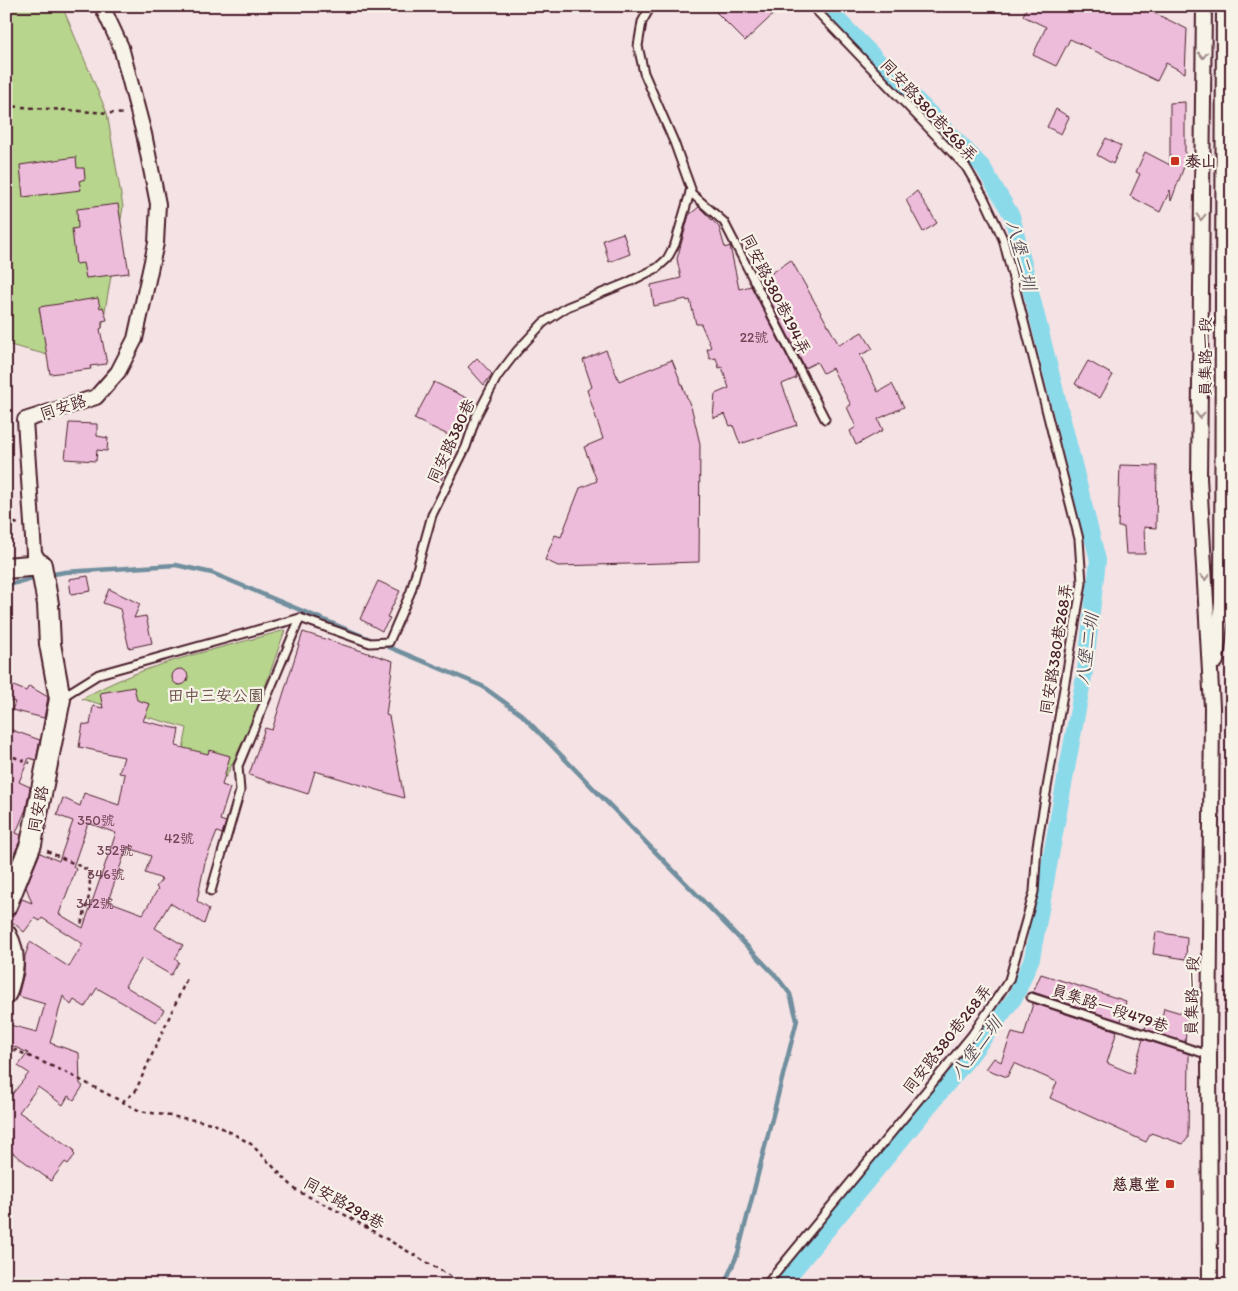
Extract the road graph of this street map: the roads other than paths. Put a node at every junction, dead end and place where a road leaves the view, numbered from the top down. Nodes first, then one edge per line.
1 (102, 6) edge
2 (651, 6) edge
3 (812, 6) edge
4 (1204, 6) edge
5 (1224, 6) edge
6 (1203, 111) junction
7 (1228, 113) edge
8 (690, 192) junction
9 (825, 419) dead end
10 (41, 565) junction
11 (6, 568) edge
12 (300, 618) junction
13 (60, 699) junction
14 (1212, 707) junction
15 (211, 891) dead end
16 (6, 906) edge
17 (6, 935) edge
18 (6, 993) edge
19 (1031, 997) dead end
20 (1208, 1055) junction
21 (766, 1285) edge
22 (1210, 1285) edge

1 - 10 street, 同安路
2 - 8 lane
3 - 21 lane, 同安路380巷268弄
4 -> 6 street, 員集路一段
5 - 7 street, 員集路一段
6 - 7 street
6 -> 14 street, 員集路一段
7 - 14 street, 員集路一段
8 - 9 lane, 同安路380巷194弄
8 - 12 lane, 同安路380巷
10 - 11 street
10 - 13 street, 同安路
12 - 13 lane
12 - 15 lane
13 - 16 street, 同安路
14 - 20 street, 員集路一段
17 - 18 street
19 - 20 lane, 員集路一段479巷
20 - 22 street, 員集路一段

